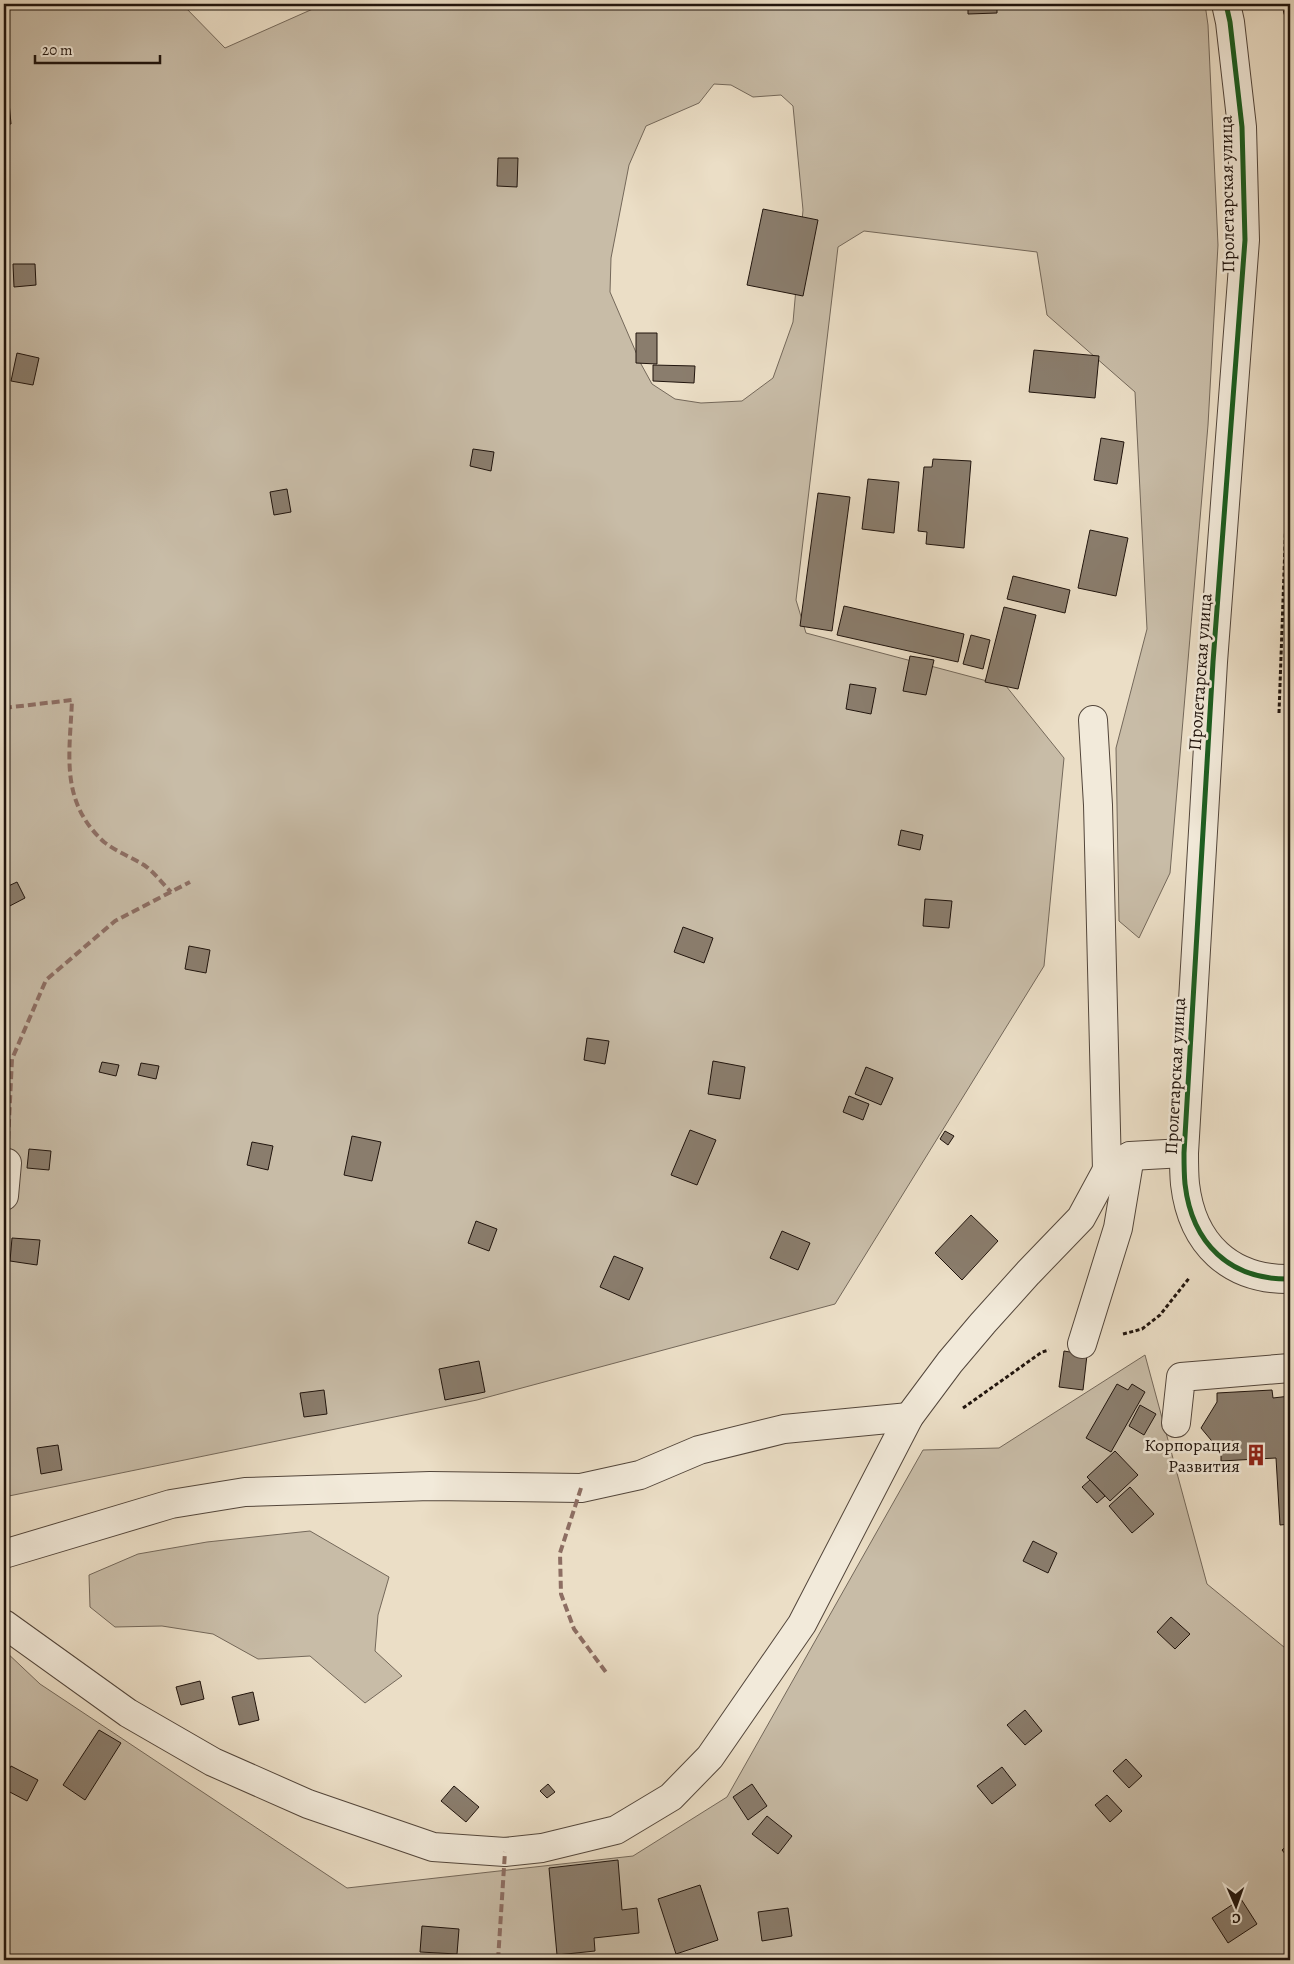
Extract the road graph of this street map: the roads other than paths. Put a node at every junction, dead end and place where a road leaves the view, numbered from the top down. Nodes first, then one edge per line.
1 (1226, 4) edge
2 (1093, 720) dead end
3 (1184, 1153) junction
4 (1130, 1156) junction
5 (7, 1163) dead end
6 (1107, 1170) junction
7 (4, 1196) edge
8 (1290, 1279) edge
9 (1082, 1344) dead end
10 (1290, 1368) edge
11 (909, 1417) junction
12 (1176, 1422) dead end
13 (4, 1554) edge
14 (4, 1624) edge

1 - 3 street, Пролетарская улица
2 - 6 street
3 - 4 street
3 - 8 street, Пролетарская улица
4 - 6 street
4 - 9 street
5 - 7 street
6 - 11 street
10 - 12 street
11 - 13 street
11 - 14 street

